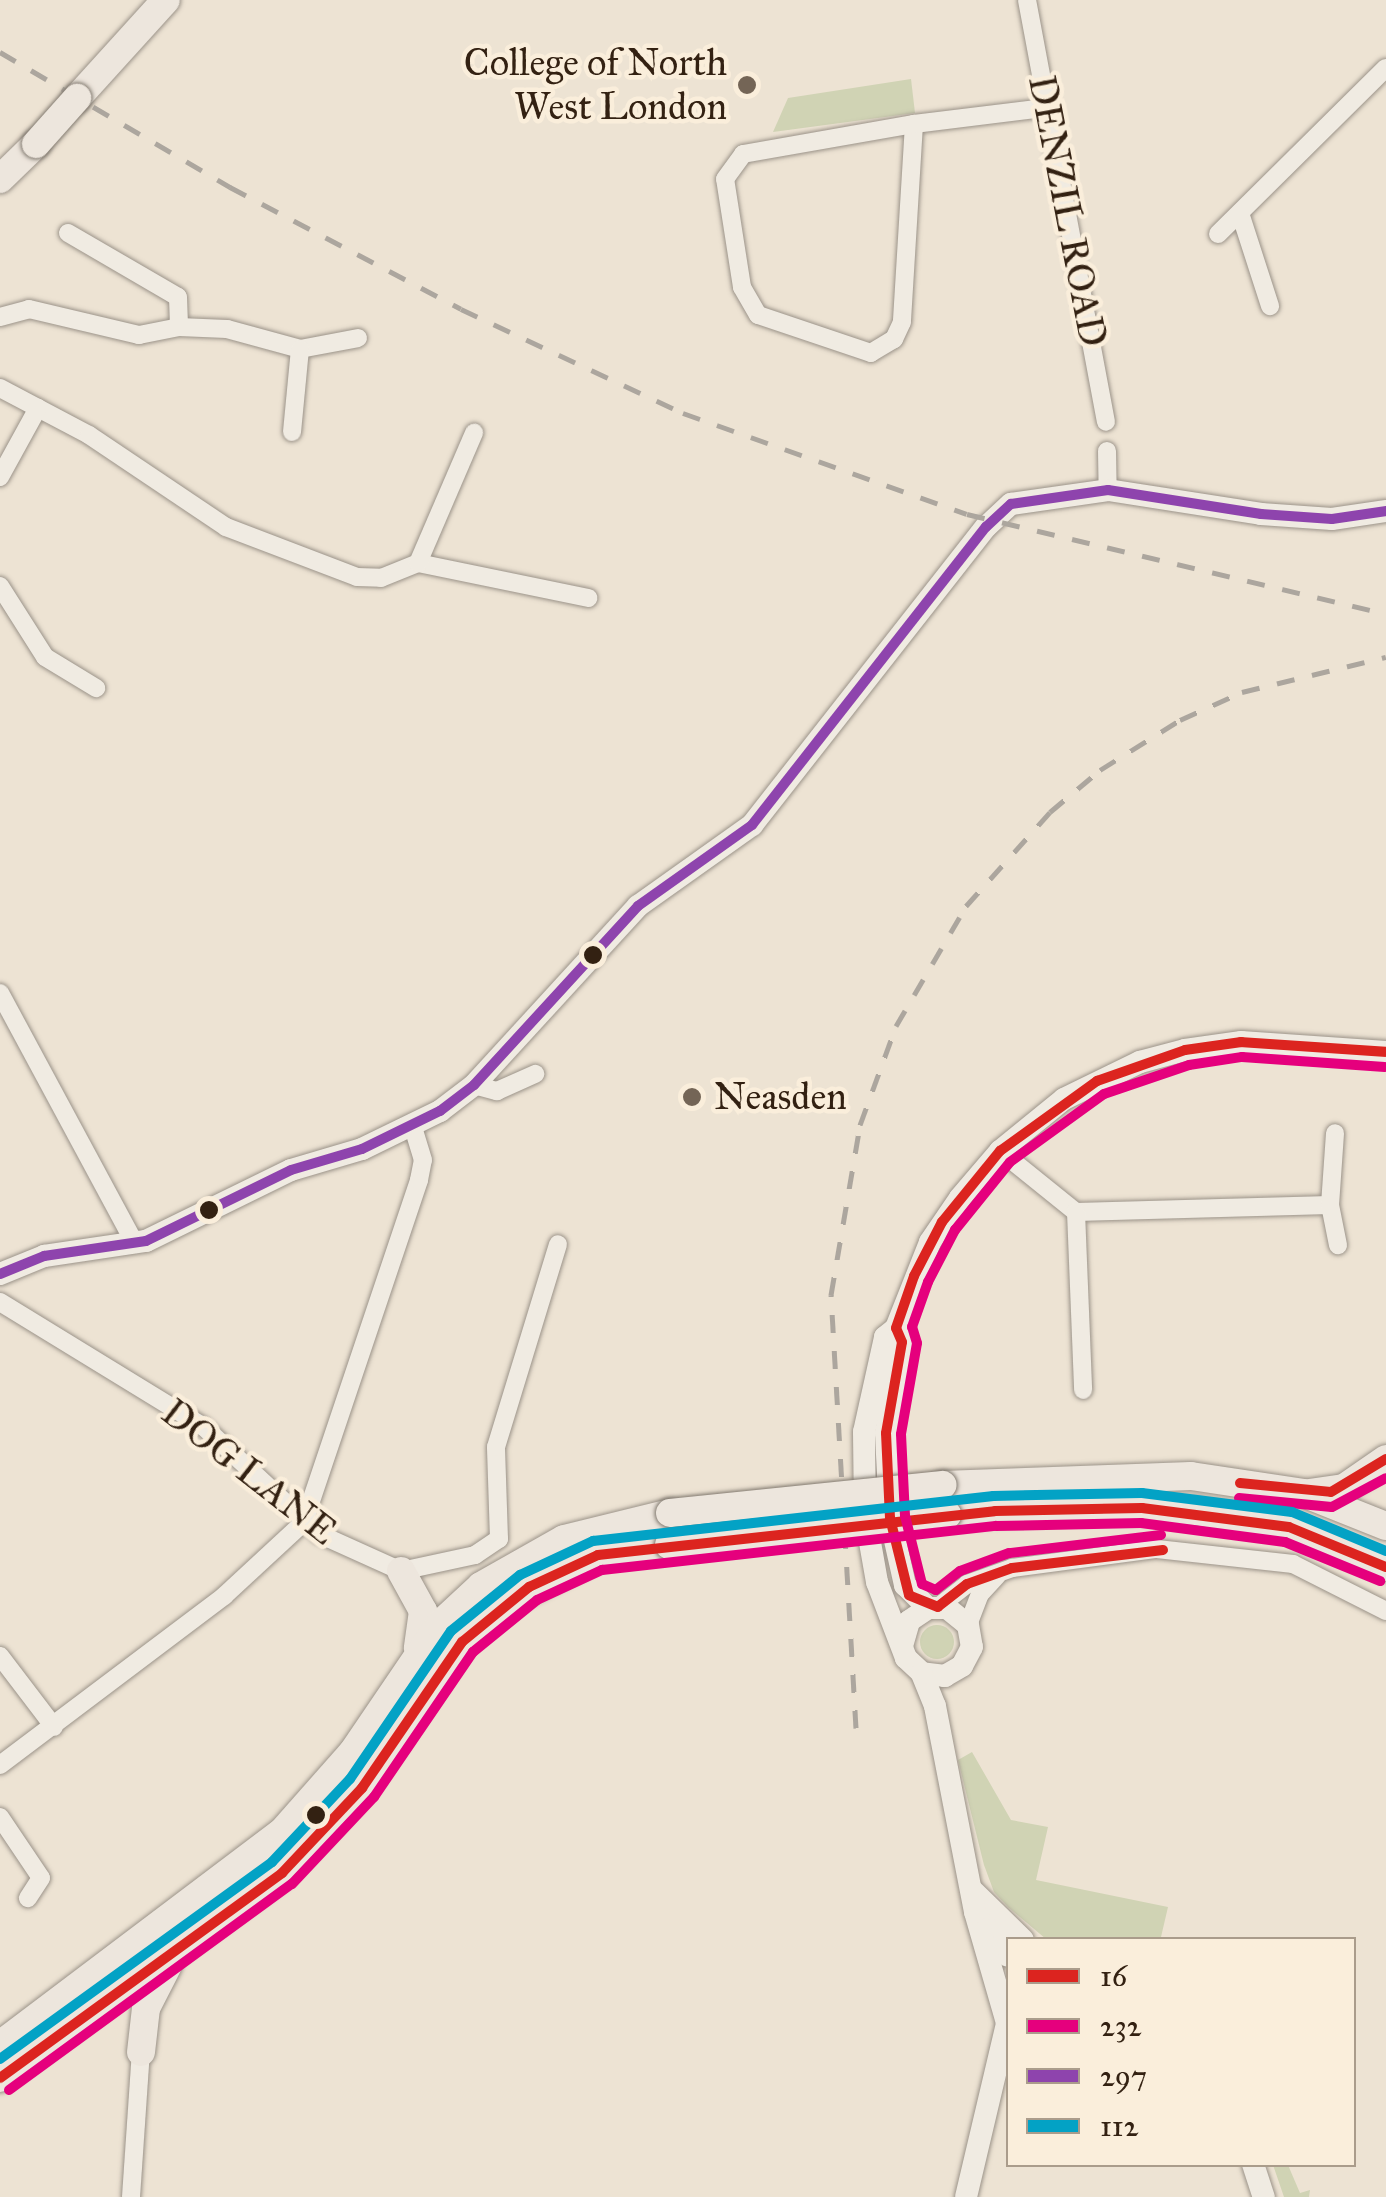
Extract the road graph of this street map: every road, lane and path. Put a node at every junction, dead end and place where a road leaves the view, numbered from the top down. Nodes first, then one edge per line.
1 (1027, 0) edge
2 (157, 8) edge
3 (1382, 80) edge
4 (1045, 108) junction
5 (914, 124) junction
6 (0, 179) edge
7 (1240, 213) junction
8 (68, 233) dead end
9 (1218, 234) dead end
10 (1270, 306) dead end
11 (0, 317) edge
12 (179, 326) junction
13 (358, 338) dead end
14 (300, 349) junction
15 (0, 388) edge
16 (38, 408) junction
17 (1106, 422) dead end
18 (292, 432) dead end
19 (474, 433) dead end
20 (1107, 451) dead end
21 (0, 477) edge
22 (1108, 490) junction
23 (1386, 511) edge
24 (418, 562) junction
25 (0, 586) edge
26 (588, 598) dead end
27 (96, 688) dead end
28 (0, 993) edge
29 (1386, 1052) edge
30 (535, 1074) dead end
31 (474, 1084) junction
32 (413, 1127) junction
33 (1334, 1133) dead end
34 (1000, 1151) junction
35 (1330, 1204) junction
36 (1076, 1212) junction
37 (134, 1244) junction
38 (558, 1244) dead end
39 (1338, 1245) dead end
40 (0, 1274) edge
41 (0, 1302) edge
42 (896, 1328) junction
43 (1083, 1390) dead end
44 (1386, 1459) edge
45 (1303, 1493) junction
46 (304, 1522) junction
47 (1386, 1526) edge
48 (1386, 1567) edge
49 (400, 1570) junction
50 (1000, 1572) junction
51 (933, 1607) junction
52 (1386, 1611) edge
53 (968, 1624) junction
54 (902, 1646) junction
55 (416, 1654) junction
56 (0, 1656) edge
57 (957, 1671) junction
58 (922, 1674) junction
59 (939, 1723) junction
60 (54, 1727) junction
61 (0, 1765) edge
62 (0, 1817) edge
63 (28, 1898) dead end
64 (974, 1901) junction
65 (1018, 1937) edge
66 (182, 1950) junction
67 (1006, 1953) edge
68 (95, 2008) junction
69 (1006, 2026) edge
70 (1, 2045) edge
71 (1006, 2047) edge
72 (141, 2052) junction
73 (0, 2078) edge
74 (1254, 2167) edge
75 (132, 2197) edge
76 (966, 2197) edge
77 (1264, 2197) edge

1 - 4 street, DENZIL ROAD
2 - 6 main road, bridge
3 - 7 street
4 - 5 street
4 - 17 street, DENZIL ROAD
5 - 5 street
7 - 9 street
7 - 10 street
8 - 12 street
11 - 12 street
12 - 14 street
13 - 14 street
14 - 18 street
15 - 16 street
16 - 21 street
16 - 24 street
19 - 24 street
20 - 22 street
22 - 23 main road
22 - 31 main road
24 - 26 street
25 - 27 street
28 - 37 street
29 - 34 main road
30 - 31 street
31 - 32 main road
32 - 37 main road
32 - 46 street
33 - 35 street
34 - 36 street
34 - 42 main road
35 - 36 street
35 - 39 street
36 - 43 street
37 - 40 main road
38 - 49 street
41 - 46 street, DOG LANE
42 - 51 main road
42 - 54 main road
44 - 45 main road
45 - 47 main road
45 - 55 main road, bridge
46 - 49 street, DOG LANE
46 - 60 street
48 - 66 main road, bridge
49 - 55 main road
50 - 51 street
50 - 52 street
50 - 53 street
51 - 53 main road
51 - 54 main road
53 - 57 main road
54 - 58 main road
55 - 70 main road
56 - 60 street
57 - 58 main road
57 - 59 main road
58 - 59 main road
59 - 64 main road
60 - 61 street
62 - 63 street
64 - 65 main road
64 - 67 main road
64 - 69 main road
66 - 68 main road
66 - 72 main road
68 - 72 main road
68 - 73 main road
71 - 76 main road
72 - 75 street
74 - 77 main road

